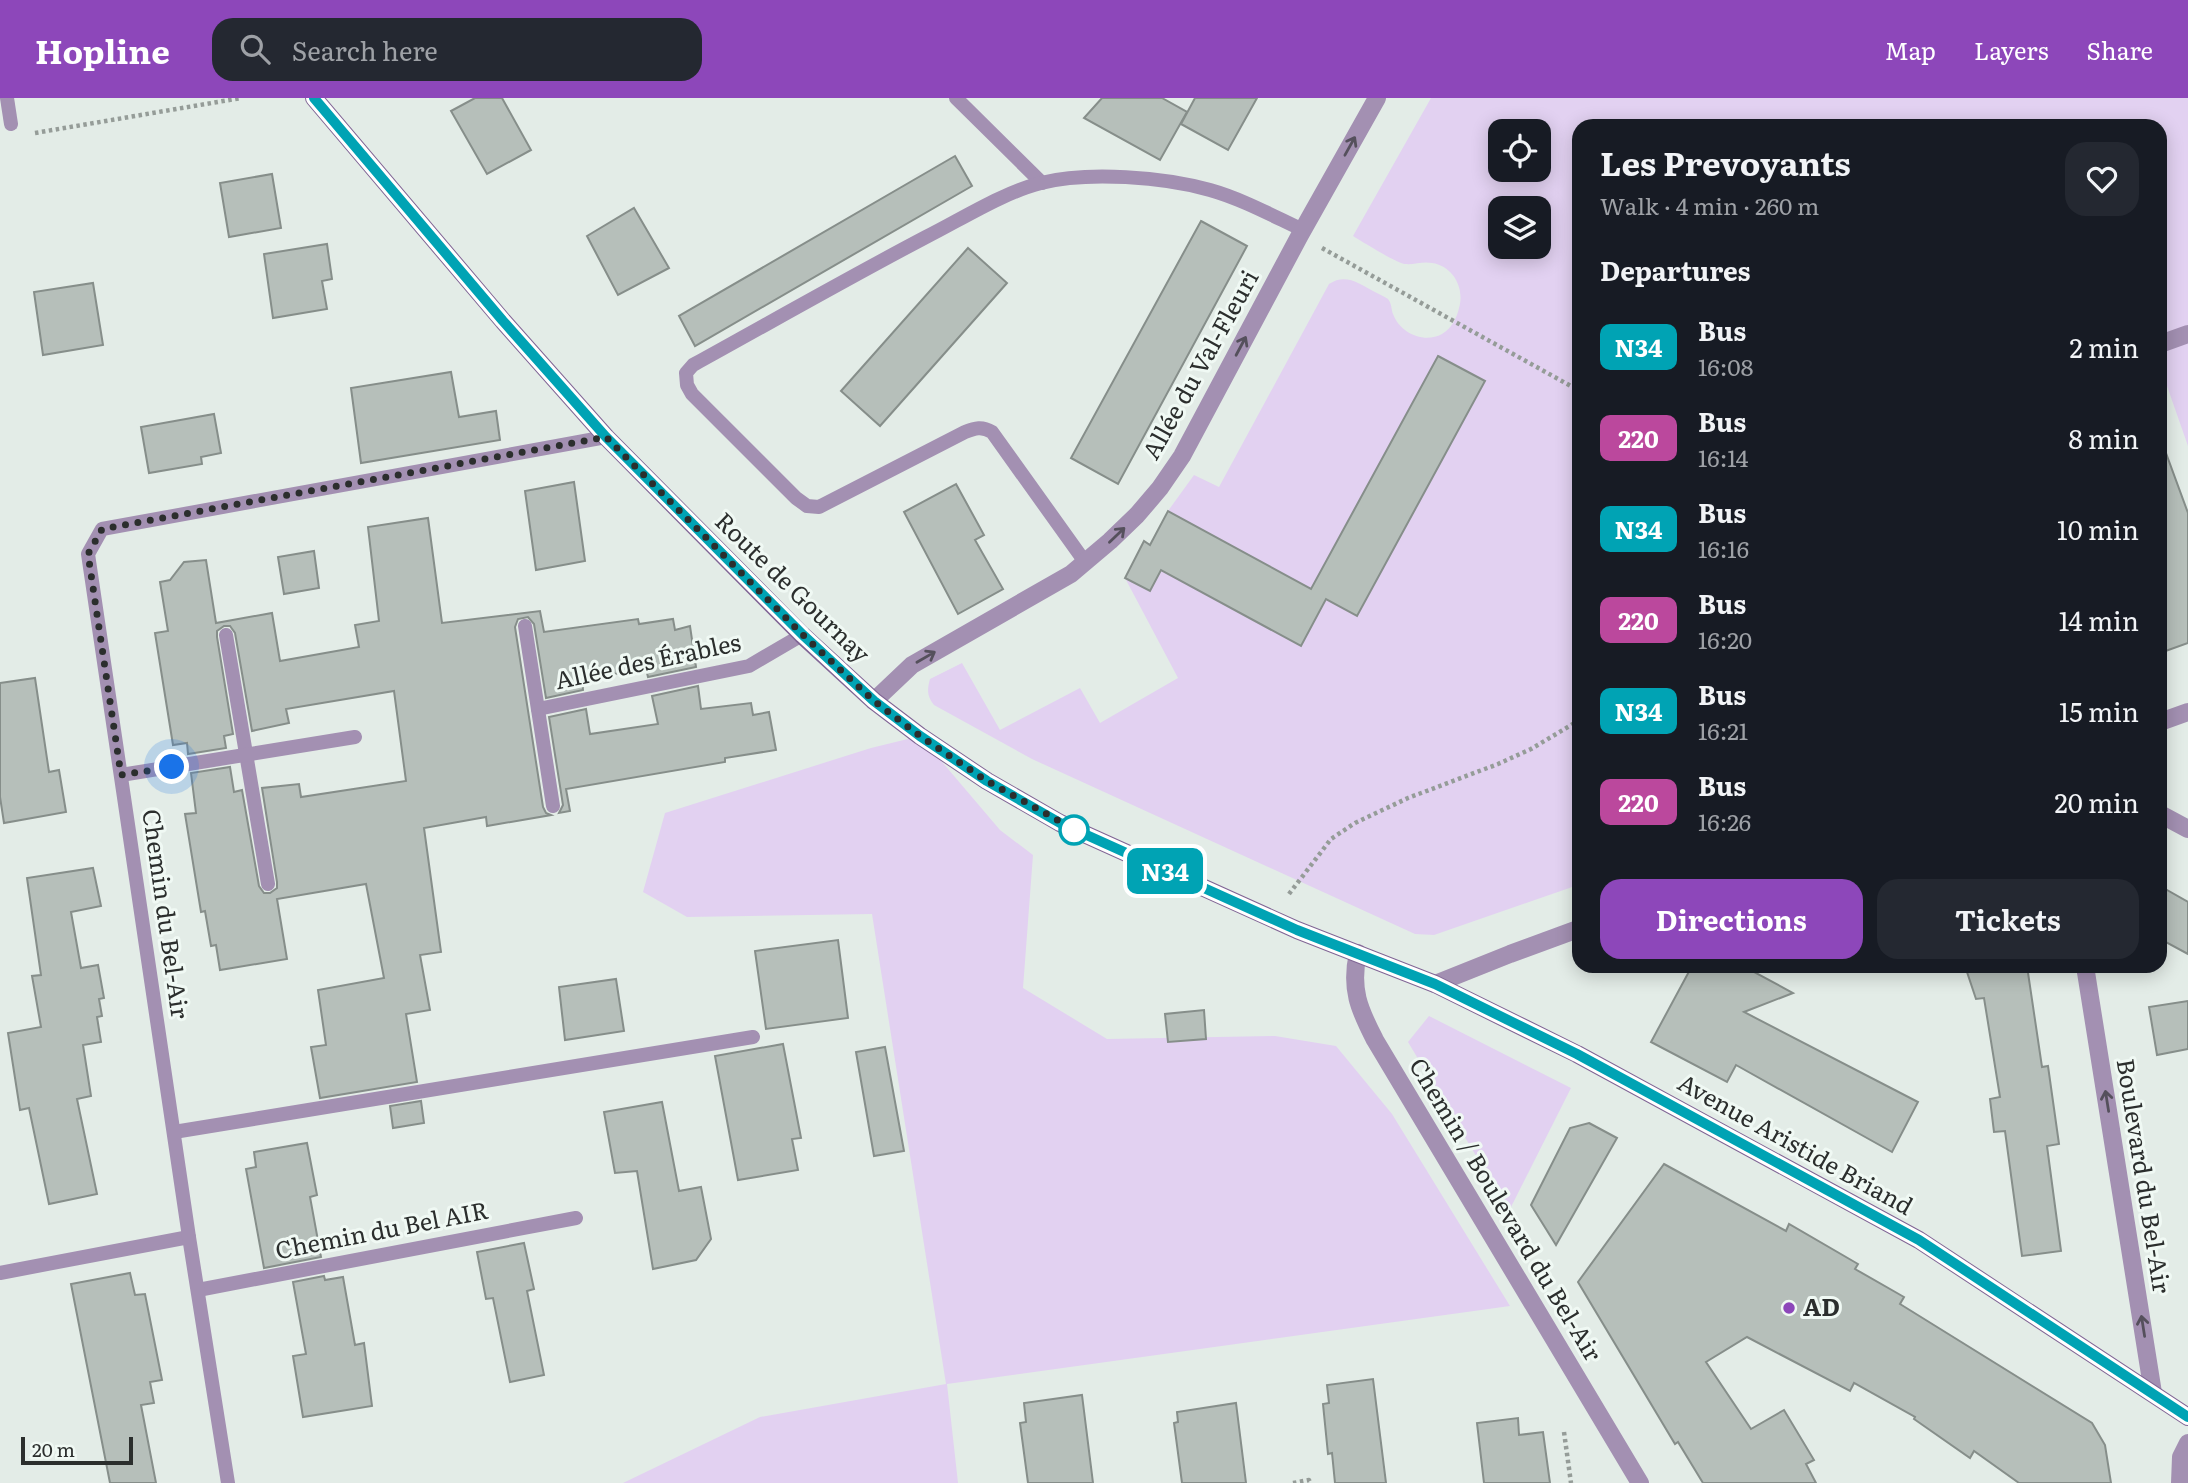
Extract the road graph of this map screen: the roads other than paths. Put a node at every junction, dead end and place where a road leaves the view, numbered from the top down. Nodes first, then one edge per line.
1 (7, 98) edge
2 (956, 98) edge
3 (1377, 98) edge
4 (317, 99) edge
5 (11, 124) dead end
6 (1042, 183) junction
7 (1301, 232) junction
8 (2188, 334) edge
9 (2167, 342) edge
10 (606, 437) junction
11 (1084, 562) junction
12 (525, 626) dead end
13 (226, 635) dead end
14 (803, 635) junction
15 (874, 701) junction
16 (538, 709) junction
17 (2188, 712) edge
18 (2167, 720) edge
19 (355, 737) dead end
20 (247, 755) junction
21 (121, 775) junction
22 (553, 806) dead end
23 (2167, 818) edge
24 (2188, 829) edge
25 (268, 884) dead end
26 (1572, 931) edge
27 (1358, 953) junction
28 (2086, 973) edge
29 (1435, 984) junction
30 (752, 1037) dead end
31 (174, 1132) junction
32 (576, 1218) dead end
33 (189, 1237) junction
34 (0, 1273) edge
35 (198, 1290) junction
36 (2153, 1393) junction
37 (2188, 1417) edge
38 (2188, 1443) edge
39 (228, 1483) edge
40 (1640, 1483) edge
41 (2180, 1483) edge

1 - 5 lane
2 - 6 lane
7 -> 3 street, Allée du Val-Fleuri
4 - 10 street, Route de Gournay
6 - 7 lane
6 - 11 lane
11 -> 7 street, Allée du Val-Fleuri
8 - 9 street
10 - 14 street, Route de Gournay
10 - 21 lane, Chemin du Bel-Air
15 -> 11 street, Allée du Val-Fleuri
12 - 16 lane, Allée des Érables
13 - 20 lane
14 - 15 street, Route de Gournay
14 - 16 lane, Allée des Érables
15 - 27 street, Route de Gournay
16 - 22 lane, Allée des Érables
17 - 18 street
19 - 20 lane
20 - 21 lane
20 - 25 lane
21 - 31 lane, Chemin du Bel-Air
23 - 24 street
26 - 29 street
27 - 29 street, Avenue Aristide Briand
27 - 40 street, Chemin / Boulevard du Bel-Air
36 -> 28 street, Boulevard du Bel-Air
29 - 36 street, Avenue Aristide Briand
30 - 31 lane
31 - 33 lane, Chemin du Bel-Air
32 - 35 lane, Chemin du Bel AIR
33 - 34 lane
33 - 35 lane, Chemin du Bel-Air
35 - 39 lane, Chemin du Bel-Air
36 - 37 street, Avenue Aristide Briand
38 - 41 street

